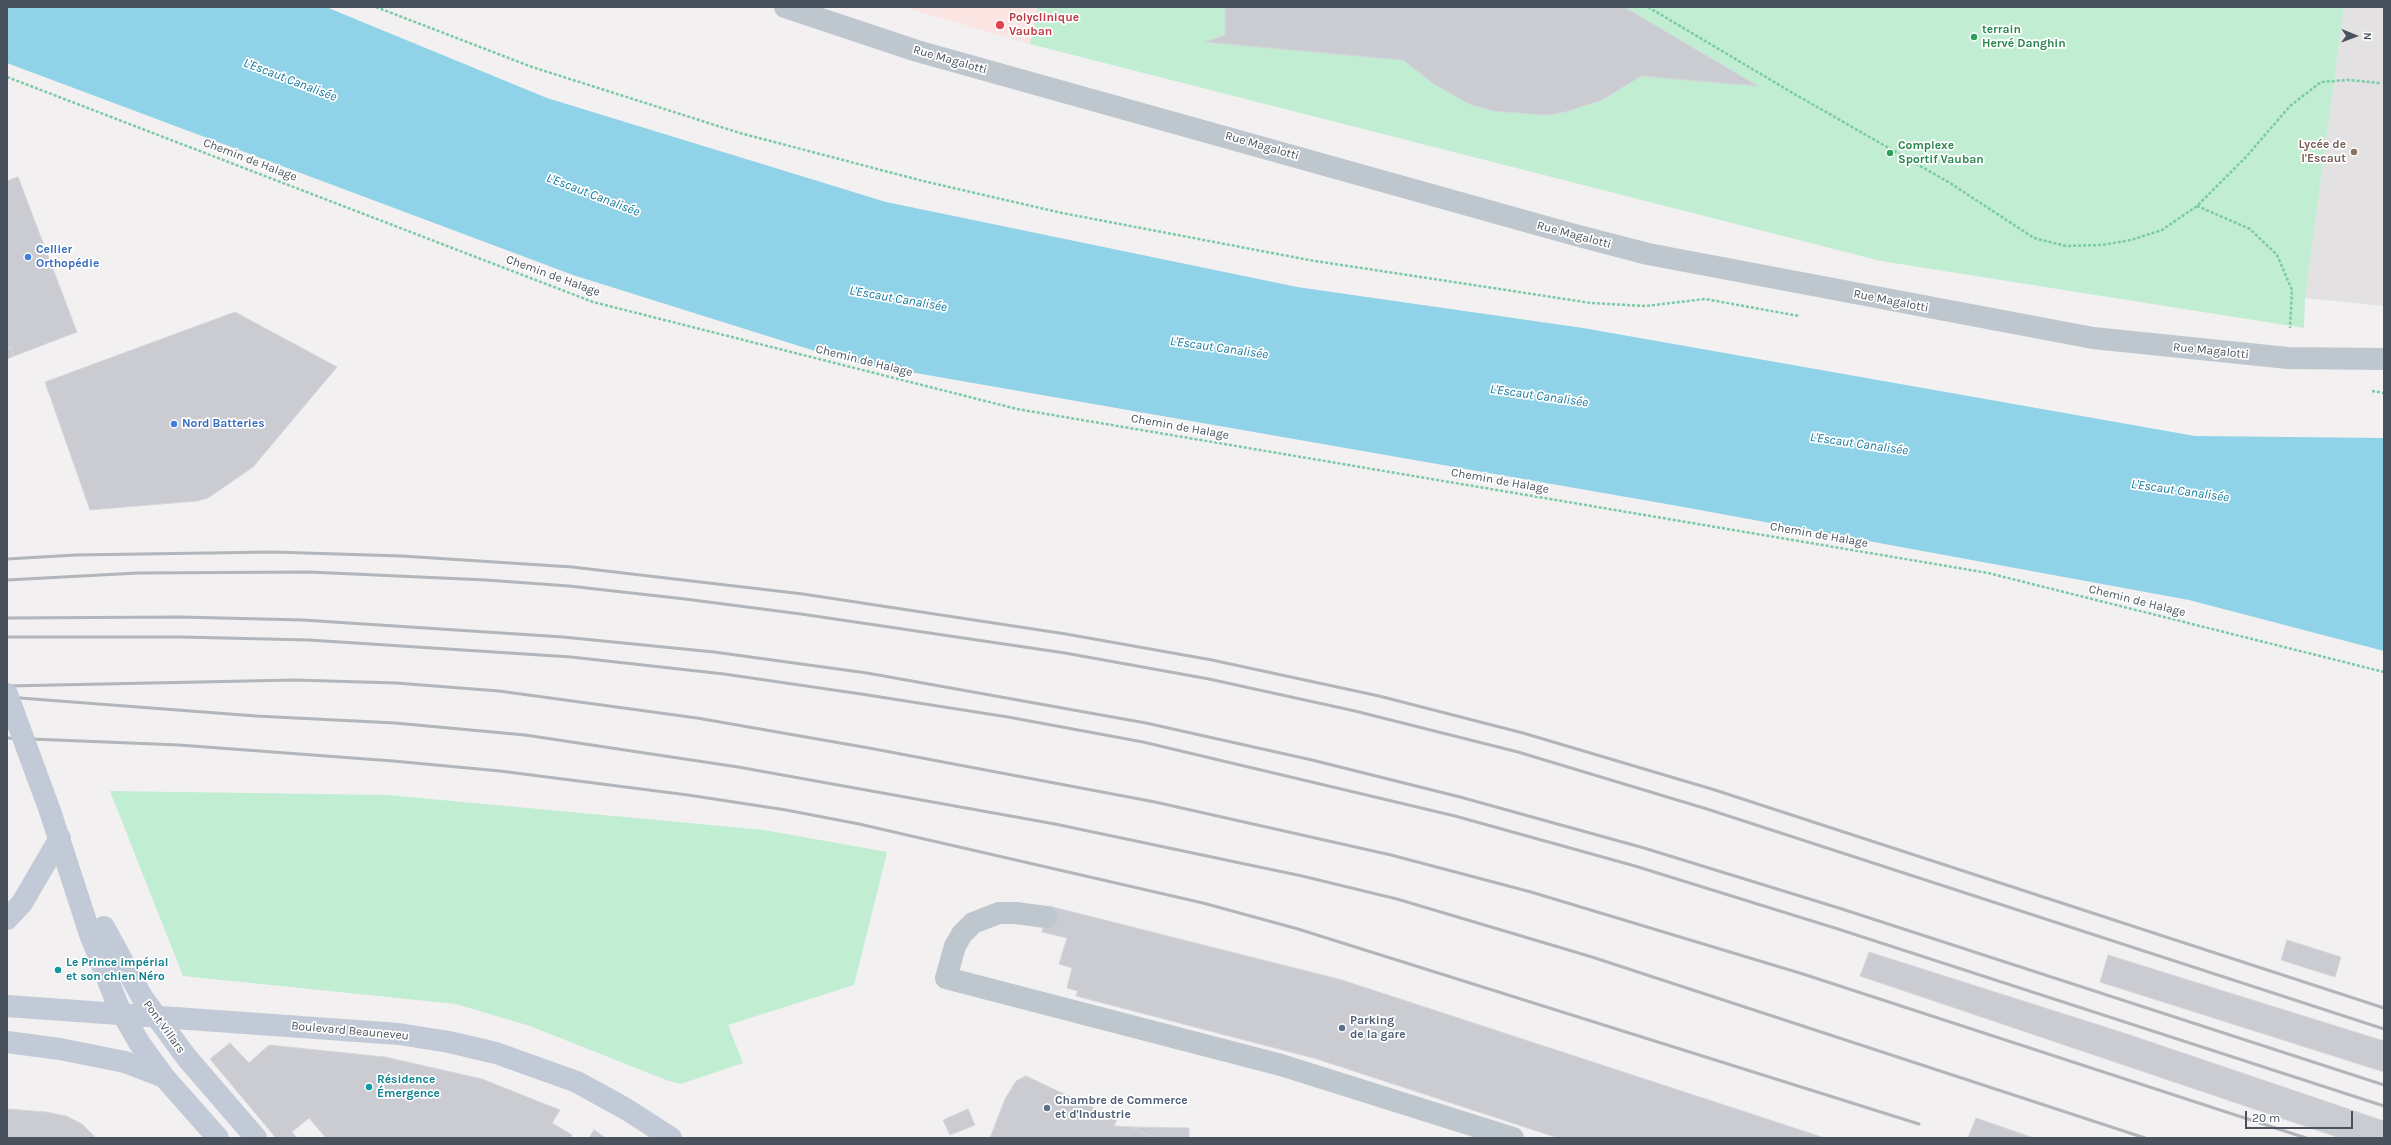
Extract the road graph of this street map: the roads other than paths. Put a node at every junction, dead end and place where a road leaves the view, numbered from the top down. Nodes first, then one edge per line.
1 (785, 7) edge
2 (2384, 359) edge
3 (7, 694) edge
4 (60, 838) junction
5 (1046, 917) dead end
6 (7, 919) edge
7 (97, 931) junction
8 (7, 1006) edge
9 (7, 1042) edge
10 (164, 1077) junction
11 (218, 1138) edge
12 (256, 1138) edge
13 (671, 1138) edge
14 (1513, 1138) edge

1 - 2 street, Rue Magalotti
3 - 4 main road, Pont Villars, bridge
4 - 6 main road
4 - 7 main road, Pont Villars
5 - 14 street
7 - 10 main road, Pont Villars, bridge
7 - 12 main road, Pont Villars, bridge
8 - 13 main road, Boulevard Beauneveu
9 - 10 main road
10 - 11 main road, Pont Villars

